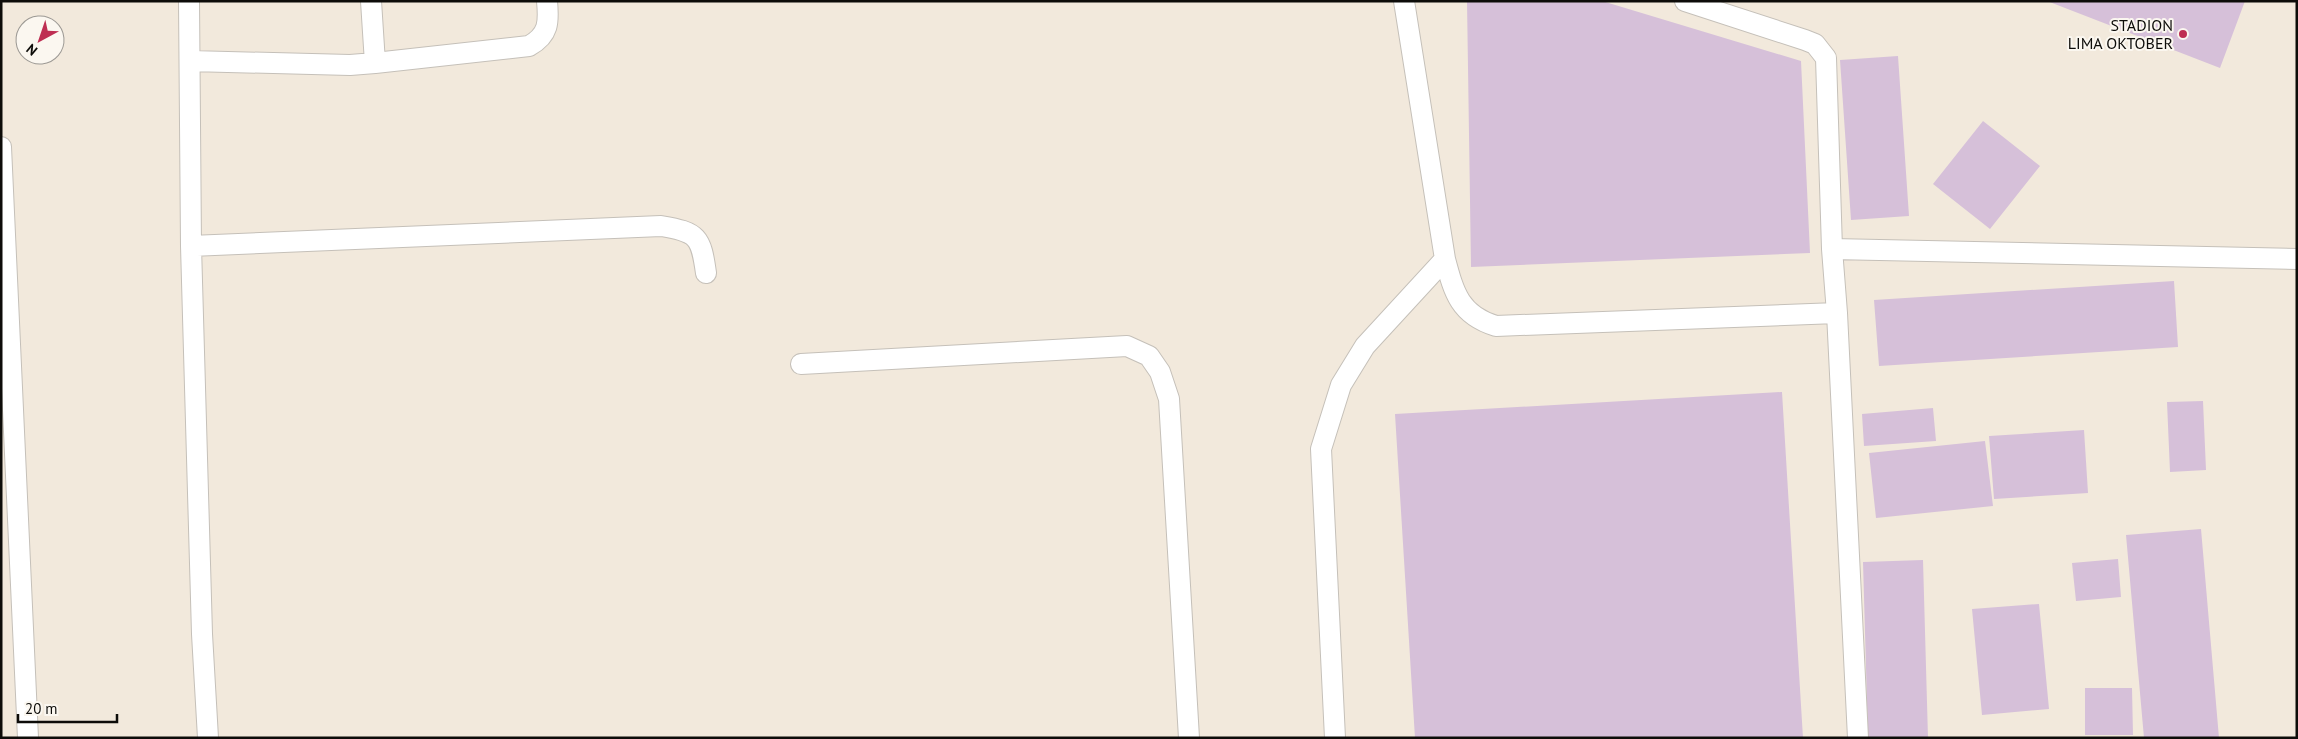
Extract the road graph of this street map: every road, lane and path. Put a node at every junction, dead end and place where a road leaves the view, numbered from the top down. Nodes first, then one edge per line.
1 (189, 1) edge
2 (371, 1) edge
3 (548, 1) edge
4 (1404, 1) edge
5 (1685, 1) edge
6 (190, 61) junction
7 (375, 63) junction
8 (1, 147) edge
9 (191, 246) junction
10 (1832, 249) junction
11 (1445, 259) junction
12 (2297, 259) edge
13 (706, 273) dead end
14 (1837, 313) junction
15 (801, 364) dead end
16 (28, 738) edge
17 (208, 738) edge
18 (1189, 738) edge
19 (1336, 738) edge
20 (1858, 738) edge

1 - 6 lane
2 - 7 lane
3 - 7 lane
4 - 11 lane
5 - 10 lane
6 - 7 lane
6 - 9 lane
8 - 16 lane
9 - 13 lane
9 - 17 lane
10 - 12 lane
10 - 14 lane
11 - 14 lane
11 - 19 lane
14 - 20 lane
15 - 18 lane

